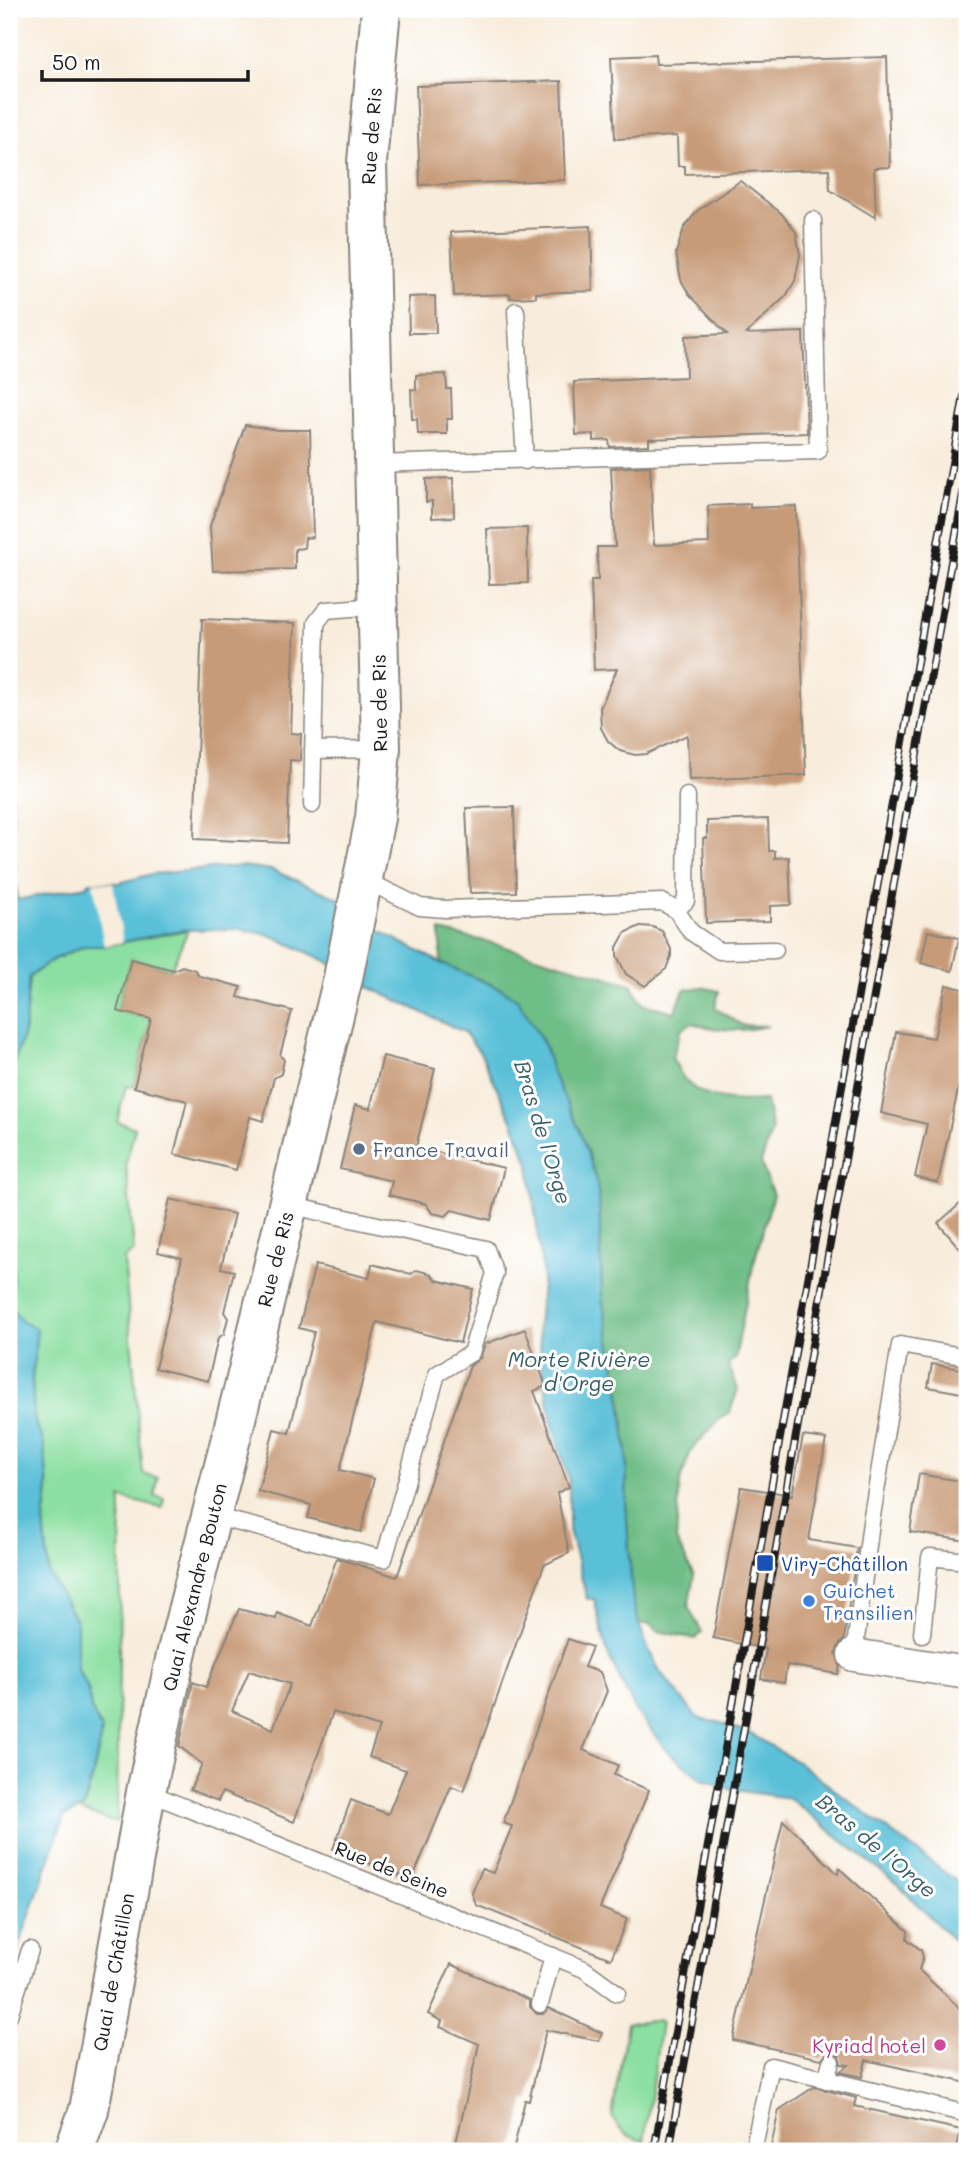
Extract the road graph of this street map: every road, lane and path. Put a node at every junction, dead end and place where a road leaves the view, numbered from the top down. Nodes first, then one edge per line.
1 (381, 9) edge
2 (813, 220) dead end
3 (516, 311) dead end
4 (525, 461) junction
5 (374, 464) junction
6 (378, 606) junction
7 (381, 749) junction
8 (313, 750) junction
9 (687, 796) dead end
10 (312, 805) dead end
11 (361, 886) junction
12 (676, 910) junction
13 (775, 950) dead end
14 (288, 1205) junction
15 (967, 1357) edge
16 (245, 1383) joint
17 (212, 1516) junction
18 (967, 1560) edge
19 (922, 1634) dead end
20 (854, 1655) joint
21 (967, 1673) edge
22 (146, 1792) junction
23 (30, 1950) dead end
24 (553, 1956) junction
25 (617, 1993) dead end
26 (540, 2004) dead end
27 (9, 2015) edge
28 (831, 2062) dead end
29 (826, 2080) junction
30 (967, 2114) edge
31 (74, 2151) edge
32 (752, 2151) edge

1 - 5 main road, Rue de Ris
2 - 4 lane
3 - 4 lane
4 - 5 lane
5 - 6 main road, Rue de Ris
6 - 7 main road, Rue de Ris
6 - 8 lane
7 - 8 lane
7 - 11 main road, Rue de Ris
8 - 10 lane
9 - 12 lane
11 - 12 lane
11 - 14 main road, Rue de Ris
12 - 13 lane
14 - 16 main road, Rue de Ris
14 - 17 lane
15 - 20 lane
16 - 17 main road, Quai Alexandre Bouton
17 - 22 main road, Quai Alexandre Bouton
18 - 19 lane
20 - 21 street
22 - 24 lane, Rue de Seine
22 - 31 main road, Quai de Châtillon
23 - 27 lane
24 - 25 lane, Rue de Seine
24 - 26 lane
28 - 29 lane
29 - 30 lane
29 - 32 lane

